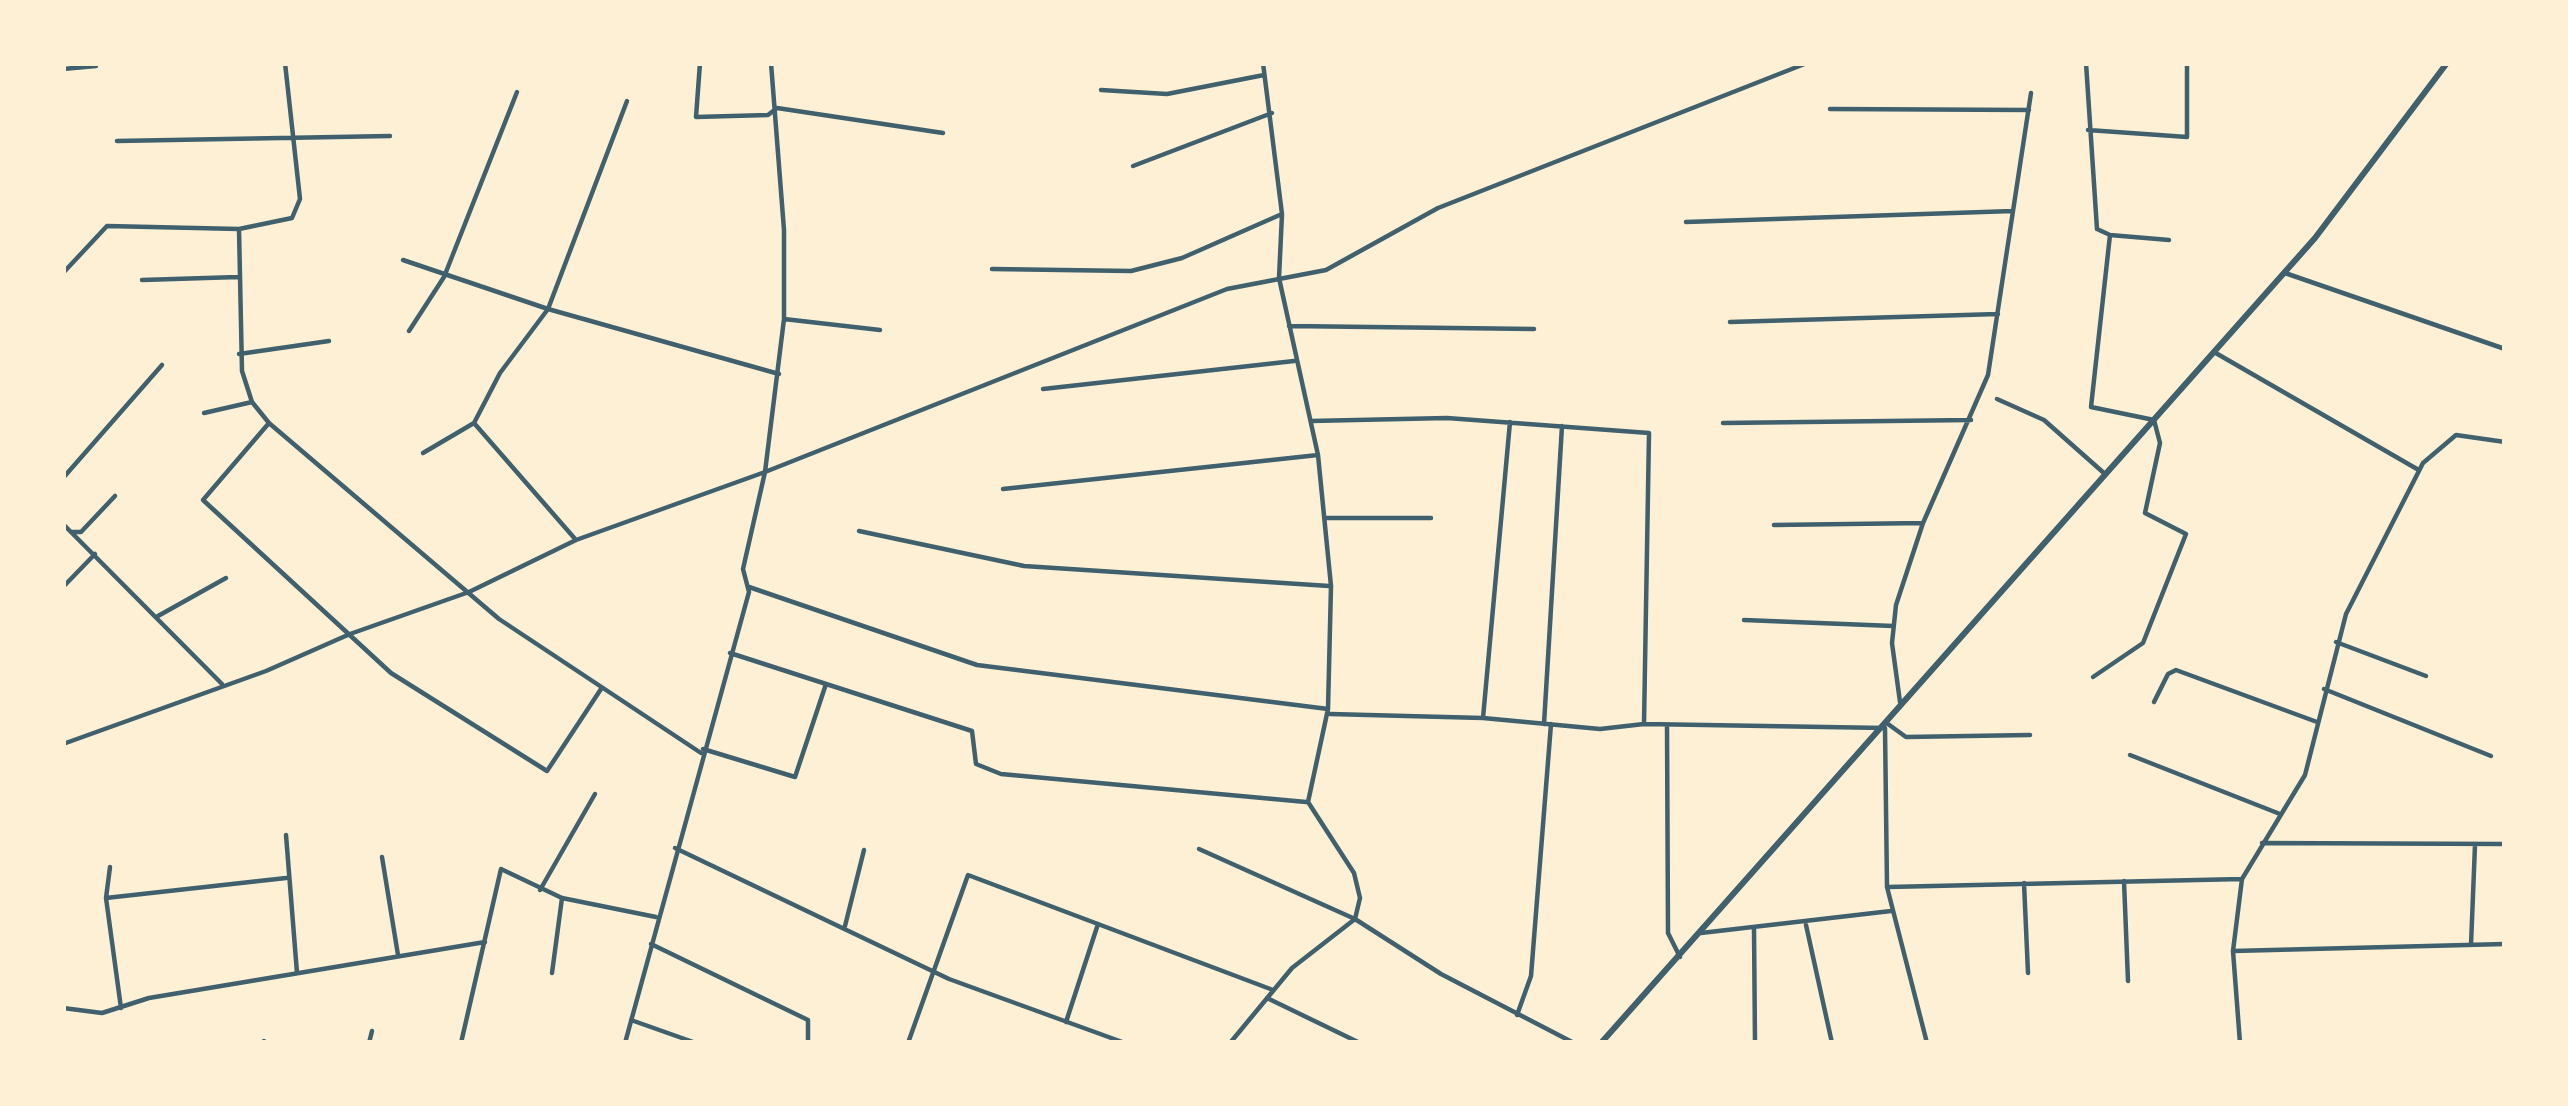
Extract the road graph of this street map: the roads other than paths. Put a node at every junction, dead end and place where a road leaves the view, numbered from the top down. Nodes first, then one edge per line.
1 (285, 63) edge
2 (700, 63) edge
3 (771, 63) edge
4 (1263, 63) edge
5 (1808, 63) edge
6 (2086, 63) edge
7 (2186, 63) edge
8 (2447, 63) edge
9 (96, 66) dead end
10 (63, 69) edge
11 (1264, 75) junction
12 (1101, 90) dead end
13 (517, 92) dead end
14 (2031, 93) dead end
15 (627, 101) dead end
16 (777, 108) junction
17 (1830, 110) dead end
18 (2030, 110) junction
19 (1272, 112) junction
20 (2088, 130) junction
21 (943, 133) dead end
22 (390, 136) dead end
23 (291, 139) junction
24 (117, 141) dead end
25 (1133, 166) dead end
26 (2013, 211) junction
27 (1282, 214) junction
28 (1686, 222) dead end
29 (239, 229) junction
30 (2110, 235) junction
31 (2169, 239) dead end
32 (403, 260) dead end
33 (992, 269) dead end
34 (63, 273) edge
35 (2285, 273) junction
36 (238, 277) junction
37 (445, 277) junction
38 (1279, 278) junction
39 (142, 280) dead end
40 (548, 309) junction
41 (1998, 314) junction
42 (784, 319) junction
43 (1730, 322) dead end
44 (1289, 326) junction
45 (1534, 329) dead end
46 (880, 330) dead end
47 (409, 331) dead end
48 (329, 340) dead end
49 (2505, 349) edge
50 (2214, 352) junction
51 (239, 354) junction
52 (1296, 361) junction
53 (162, 365) dead end
54 (778, 374) junction
55 (1043, 389) dead end
56 (1997, 399) dead end
57 (252, 402) junction
58 (204, 413) dead end
59 (1970, 420) junction
60 (2153, 420) junction
61 (1310, 421) junction
62 (1510, 422) junction
63 (269, 423) junction
64 (473, 423) junction
65 (1723, 423) dead end
66 (1562, 426) junction
67 (2505, 442) edge
68 (423, 453) dead end
69 (1318, 455) junction
70 (2417, 469) junction
71 (765, 472) junction
72 (2105, 474) junction
73 (63, 478) edge
74 (1003, 488) dead end
75 (115, 496) dead end
76 (1326, 518) junction
77 (1431, 518) dead end
78 (1923, 523) junction
79 (63, 524) edge
80 (1774, 525) dead end
81 (859, 530) dead end
82 (71, 532) junction
83 (576, 540) junction
84 (95, 554) junction
85 (226, 578) dead end
86 (1331, 586) junction
87 (63, 587) edge
88 (749, 587) junction
89 (469, 592) junction
90 (158, 616) junction
91 (1744, 620) dead end
92 (1893, 626) junction
93 (350, 634) junction
94 (2336, 642) junction
95 (730, 653) junction
96 (2426, 676) dead end
97 (2092, 677) dead end
98 (222, 684) junction
99 (826, 684) junction
100 (2324, 688) junction
101 (601, 689) junction
102 (2153, 702) dead end
103 (1901, 708) junction
104 (1328, 711) junction
105 (1483, 718) junction
106 (2319, 723) junction
107 (1547, 724) junction
108 (1644, 724) junction
109 (1667, 725) junction
110 (1886, 726) junction
111 (2030, 736) dead end
112 (63, 744) edge
113 (702, 751) junction
114 (2131, 755) dead end
115 (2491, 756) dead end
116 (595, 794) dead end
117 (1308, 802) junction
118 (2280, 814) junction
119 (286, 835) dead end
120 (2262, 843) junction
121 (2505, 844) edge
122 (2475, 845) junction
123 (676, 848) junction
124 (1199, 849) dead end
125 (864, 850) dead end
126 (382, 857) dead end
127 (110, 867) dead end
128 (286, 878) junction
129 (2242, 880) junction
130 (2124, 881) junction
131 (2024, 883) junction
132 (1887, 886) junction
133 (540, 890) junction
134 (106, 898) junction
135 (562, 898) junction
136 (1891, 911) junction
137 (657, 917) junction
138 (1355, 919) junction
139 (1098, 924) junction
140 (1806, 924) junction
141 (845, 926) junction
142 (1754, 928) junction
143 (1701, 933) junction
144 (485, 942) junction
145 (650, 944) junction
146 (2505, 944) edge
147 (2471, 945) junction
148 (2233, 951) junction
149 (398, 956) junction
150 (1680, 957) junction
151 (935, 972) junction
152 (297, 973) junction
153 (553, 973) dead end
154 (2028, 974) dead end
155 (2128, 981) dead end
156 (1273, 990) junction
157 (1267, 998) junction
158 (121, 1008) junction
159 (63, 1009) edge
160 (1517, 1015) junction
161 (631, 1020) junction
162 (1066, 1022) junction
163 (372, 1031) dead end
164 (369, 1043) edge
165 (461, 1043) edge
166 (625, 1043) edge
167 (696, 1043) edge
168 (808, 1043) edge
169 (908, 1043) edge
170 (1125, 1043) edge
171 (1230, 1043) edge
172 (1360, 1043) edge
173 (1574, 1043) edge
174 (1601, 1043) edge
175 (1756, 1043) edge
176 (1832, 1043) edge
177 (1927, 1043) edge
178 (2240, 1043) edge

1 - 23 street
2 - 16 street
3 - 16 street
4 - 11 street
5 - 38 street
6 - 20 street
7 - 20 street
8 - 35 street
9 - 10 street
11 - 12 street
11 - 19 street
13 - 37 street
14 - 18 street
15 - 40 street
16 - 21 street
16 - 42 street
17 - 18 street
18 - 26 street
19 - 25 street
19 - 27 street
20 - 30 street
22 - 23 street
23 - 24 street
23 - 29 street
26 - 28 street
26 - 41 street
27 - 33 street
27 - 38 street
29 - 34 street
29 - 36 street
30 - 31 street
30 - 60 street
32 - 37 street
35 - 49 street
35 - 50 street
36 - 39 street
36 - 51 street
37 - 40 street
37 - 47 street
38 - 44 street
38 - 71 street
40 - 54 street
40 - 64 street
41 - 43 street
41 - 59 street
42 - 46 street
42 - 54 street
44 - 45 street
44 - 52 street
48 - 51 street
50 - 60 street
50 - 70 street
51 - 57 street
52 - 55 street
52 - 61 street
53 - 73 street
54 - 71 street
56 - 72 street
57 - 58 street
57 - 63 street
59 - 65 street
59 - 78 street
60 - 72 street
60 - 97 street
61 - 62 street
61 - 69 street
62 - 66 street
62 - 105 street
63 - 89 street
63 - 93 street
64 - 68 street
64 - 83 street
66 - 107 street
66 - 108 street
67 - 70 street
69 - 74 street
69 - 76 street
70 - 94 street
71 - 83 street
71 - 88 street
72 - 103 street
75 - 82 street
76 - 77 street
76 - 86 street
78 - 80 street
78 - 92 street
79 - 82 street
81 - 86 street
82 - 84 street
83 - 89 street
84 - 87 street
84 - 90 street
85 - 90 street
86 - 104 street
88 - 95 street
88 - 104 street
89 - 93 street
89 - 101 street
90 - 98 street
91 - 92 street
92 - 103 street
93 - 98 street
93 - 101 street
94 - 96 street
94 - 100 street
95 - 99 street
95 - 113 street
98 - 112 street
99 - 113 street
99 - 117 street
100 - 106 street
100 - 115 street
101 - 113 street
102 - 106 street
103 - 110 street
104 - 105 street
104 - 117 street
105 - 107 street
106 - 118 street
107 - 108 street
107 - 160 street
108 - 109 street
109 - 110 street
109 - 150 street
110 - 111 street
110 - 132 street
110 - 143 street
113 - 123 street
114 - 118 street
116 - 133 street
117 - 138 street
118 - 120 street
119 - 128 street
120 - 122 street
120 - 129 street
121 - 122 street
122 - 147 street
123 - 137 street
123 - 141 street
124 - 138 street
125 - 141 street
126 - 149 street
127 - 134 street
128 - 134 street
128 - 152 street
129 - 130 street
129 - 148 street
130 - 131 street
130 - 155 street
131 - 132 street
131 - 154 street
132 - 136 street
133 - 135 street
133 - 144 street
134 - 158 street
135 - 137 street
135 - 153 street
136 - 140 street
136 - 177 street
137 - 145 street
138 - 156 street
138 - 160 street
139 - 151 street
139 - 156 street
139 - 162 street
140 - 142 street
140 - 176 street
141 - 151 street
142 - 143 street
142 - 175 street
143 - 150 street
144 - 149 street
144 - 165 street
145 - 161 street
145 - 168 street
146 - 147 street
147 - 148 street
148 - 178 street
149 - 152 street
150 - 174 street
151 - 162 street
151 - 169 street
152 - 158 street
156 - 157 street
157 - 171 street
157 - 172 street
158 - 159 street
160 - 173 street
161 - 166 street
161 - 167 street
162 - 170 street
163 - 164 street

